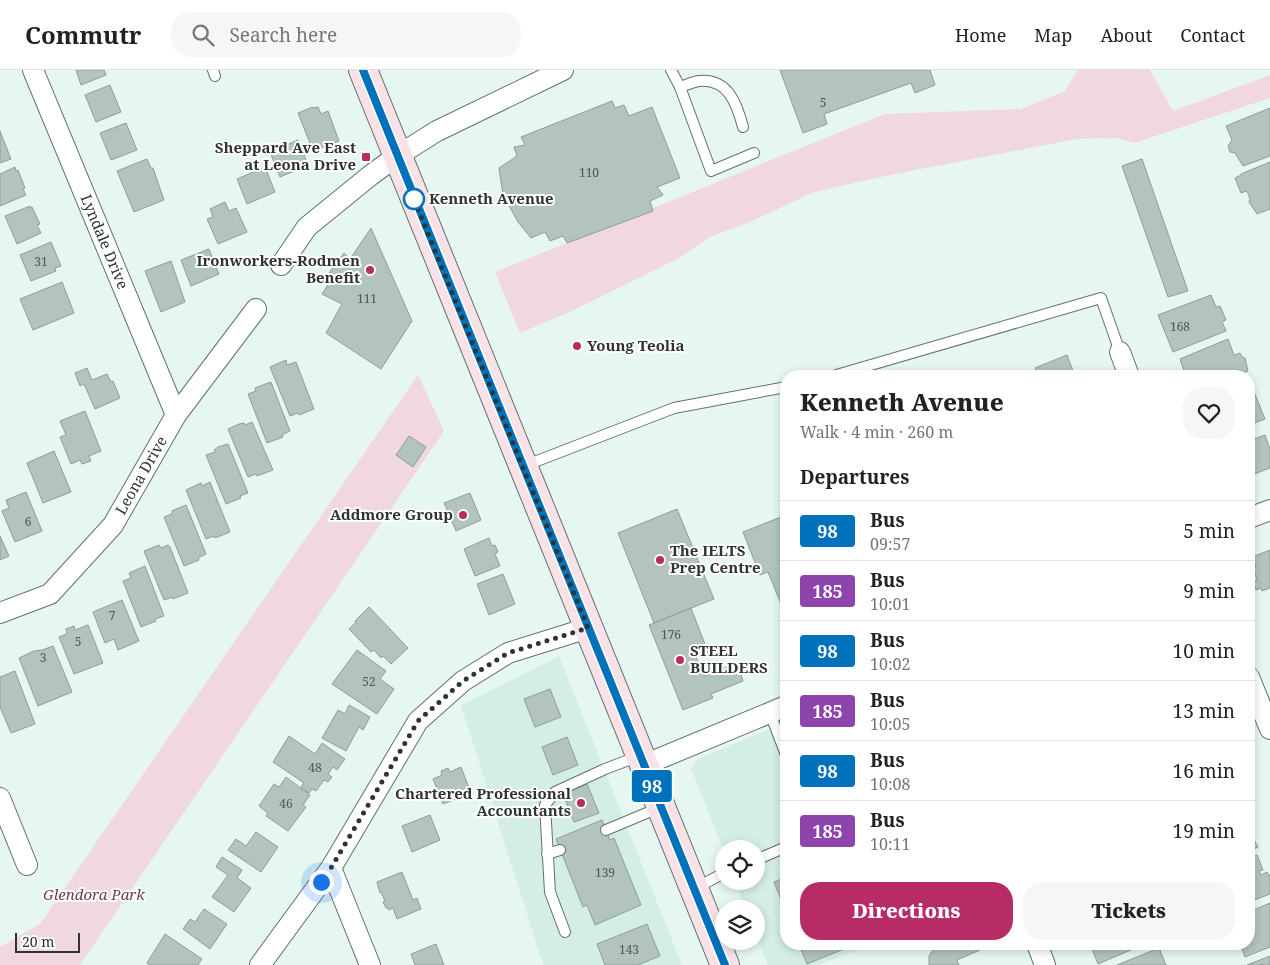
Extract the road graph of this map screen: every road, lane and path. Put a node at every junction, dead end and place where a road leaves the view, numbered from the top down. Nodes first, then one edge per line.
1 (33, 70) edge
2 (362, 70) edge
3 (563, 70) edge
4 (671, 70) edge
5 (680, 87) junction
6 (743, 127) dead end
7 (754, 153) dead end
8 (397, 156) junction
9 (281, 265) dead end
10 (256, 309) dead end
11 (1120, 352) joint
12 (854, 370) edge
13 (1127, 370) edge
14 (780, 388) edge
15 (176, 415) junction
16 (523, 467) junction
17 (1270, 510) edge
18 (1255, 516) edge
19 (0, 613) edge
20 (588, 628) junction
21 (1255, 692) edge
22 (778, 709) edge
23 (1270, 729) edge
24 (642, 761) junction
25 (0, 798) edge
26 (661, 807) junction
27 (606, 830) dead end
28 (560, 850) dead end
29 (780, 850) edge
30 (548, 854) junction
31 (765, 856) edge
32 (27, 866) dead end
33 (331, 868) junction
34 (715, 878) edge
35 (694, 889) junction
36 (565, 932) dead end
37 (1039, 950) edge
38 (260, 965) edge
39 (370, 965) edge
40 (725, 965) edge
41 (1045, 965) edge

1 - 15 street, Lyndale Drive
2 - 8 main road
3 - 8 street
4 - 5 lane
5 - 6 lane
5 - 7 lane
8 - 9 street
8 - 16 main road
10 - 15 street, Leona Drive
11 - 12 lane
11 - 13 street
14 - 16 lane
15 - 19 street, Leona Drive
16 - 20 main road
17 - 18 street
20 - 24 main road
20 - 33 street
21 - 23 street
22 - 24 street
24 - 26 main road
24 - 30 lane
25 - 32 street
26 - 27 lane
26 - 35 main road
28 - 30 lane
29 - 31 lane
30 - 36 lane
33 - 38 street
33 - 39 street
34 - 35 lane
35 - 40 main road
37 - 41 street

